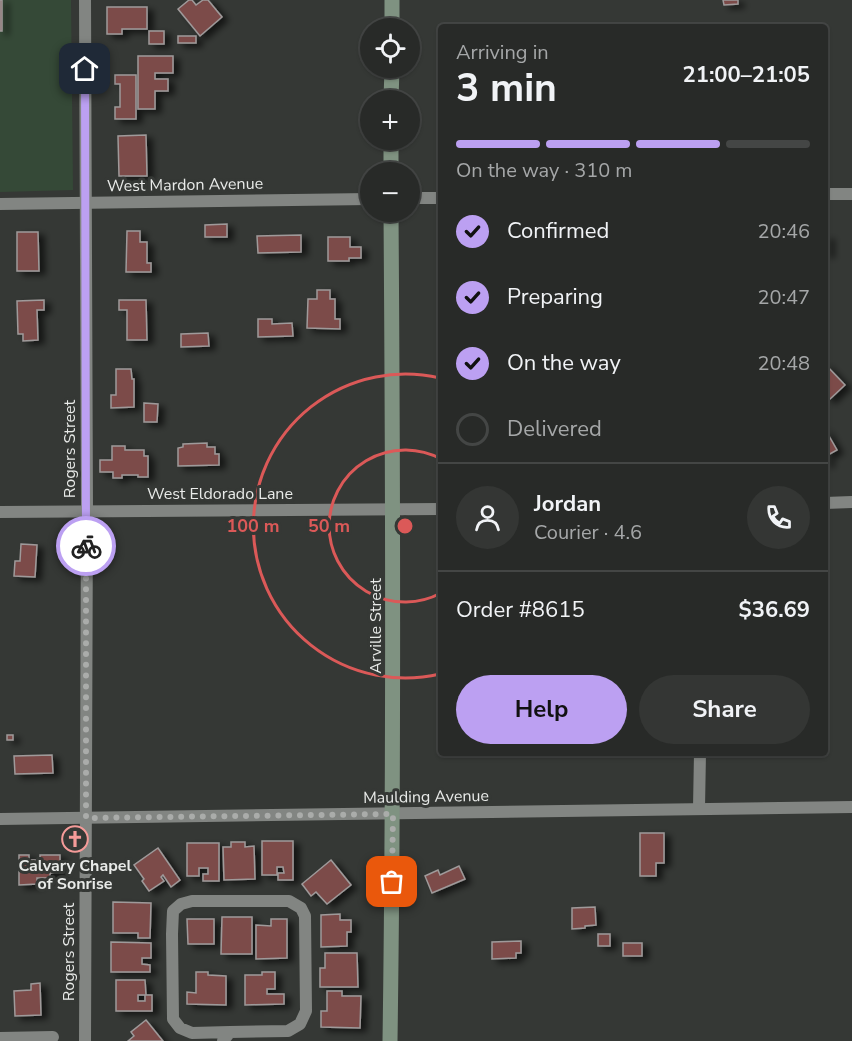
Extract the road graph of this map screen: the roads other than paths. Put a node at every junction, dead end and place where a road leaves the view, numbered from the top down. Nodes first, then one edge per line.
1 (85, 0) edge
2 (392, 0) edge
3 (392, 18) edge
4 (828, 194) edge
5 (852, 194) edge
6 (420, 198) edge
7 (438, 198) edge
8 (360, 199) edge
9 (86, 203) junction
10 (0, 204) edge
11 (391, 222) edge
12 (852, 502) edge
13 (828, 503) edge
14 (394, 509) junction
15 (438, 509) edge
16 (0, 512) edge
17 (87, 512) junction
18 (700, 756) edge
19 (852, 807) edge
20 (699, 808) junction
21 (393, 814) junction
22 (86, 818) junction
23 (0, 819) edge
24 (53, 1037) dead end
25 (0, 1038) edge
26 (230, 1038) edge
27 (85, 1041) edge
28 (390, 1041) edge

1 - 9 street, Rogers Street
2 - 3 street
4 - 5 street
6 - 7 street
8 - 9 street, West Mardon Avenue
9 - 10 street, West Mardon Avenue
9 - 17 street, Rogers Street
11 - 14 street, Arville Street
12 - 13 street
14 - 15 street, West Eldorado Lane
14 - 17 street, West Eldorado Lane
14 - 21 street, Arville Street
16 - 17 street, West Eldorado Lane
17 - 22 street, Rogers Street
18 - 20 street
19 - 20 street, Maulding Avenue
20 - 21 street, Maulding Avenue
21 - 22 street, Maulding Avenue
21 - 28 street, Arville Street
22 - 23 street, Maulding Avenue
22 - 27 street, Rogers Street
24 - 25 street
26 - 26 street

